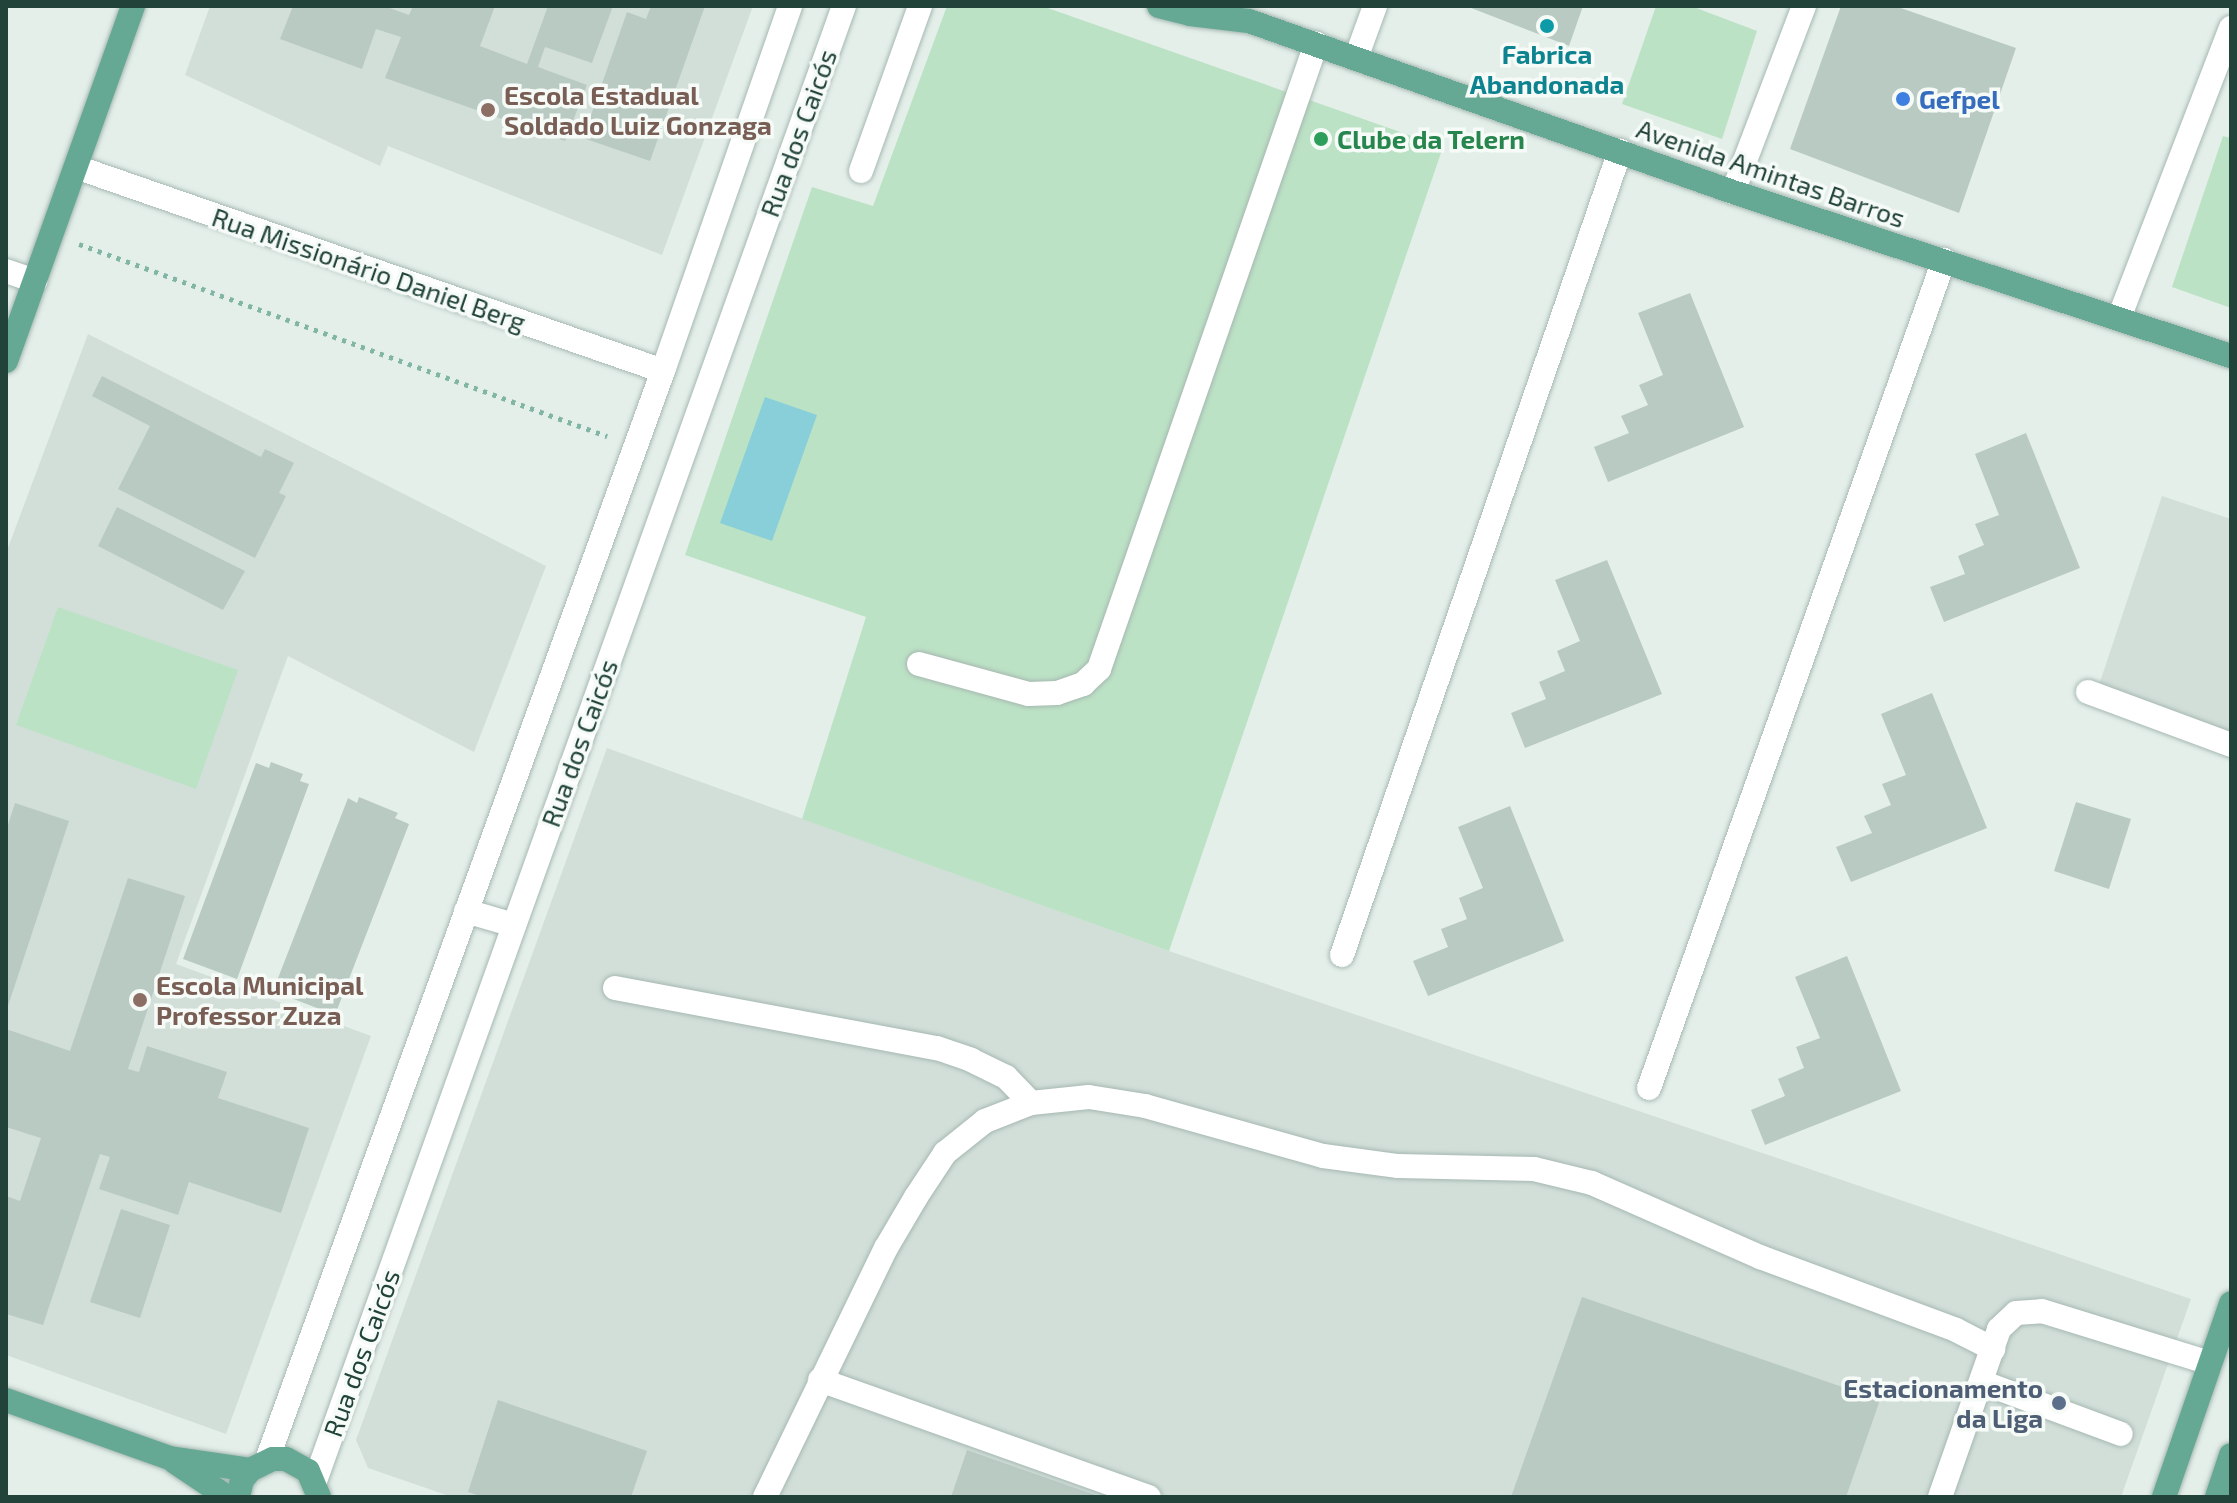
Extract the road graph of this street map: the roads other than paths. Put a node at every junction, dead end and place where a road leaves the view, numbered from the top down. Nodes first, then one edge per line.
1 (133, 6) edge
2 (790, 6) edge
3 (844, 6) edge
4 (920, 6) edge
5 (1159, 6) edge
6 (1223, 6) edge
7 (1375, 6) edge
8 (1804, 6) edge
9 (1249, 21) junction
10 (2231, 28) edge
11 (1316, 44) junction
12 (1356, 58) junction
13 (1620, 151) junction
14 (76, 167) junction
15 (861, 171) dead end
16 (1733, 192) junction
17 (1944, 260) junction
18 (6, 271) edge
19 (35, 281) junction
20 (2119, 318) junction
21 (2231, 356) edge
22 (6, 361) edge
23 (663, 371) junction
24 (919, 664) dead end
25 (2088, 692) dead end
26 (2231, 745) edge
27 (466, 911) junction
28 (514, 925) junction
29 (1342, 955) dead end
30 (615, 988) dead end
31 (1649, 1088) dead end
32 (1031, 1103) junction
33 (2231, 1303) edge
34 (1993, 1349) junction
35 (2210, 1363) junction
36 (820, 1380) junction
37 (1981, 1382) junction
38 (6, 1400) edge
39 (2121, 1434) dead end
40 (2231, 1455) edge
41 (170, 1458) junction
42 (259, 1465) junction
43 (319, 1492) edge
44 (1948, 1495) edge
45 (227, 1497) edge
46 (238, 1497) edge
47 (765, 1497) edge
48 (1149, 1497) edge
49 (2164, 1497) edge
50 (2217, 1497) edge

1 - 14 main road
2 - 23 street, Rua dos Caicós
3 - 28 street, Rua dos Caicós
4 - 15 street
5 - 9 main road, Avenida Amintas Barros
6 - 9 main road, Avenida Amintas Barros
7 - 12 street
8 - 16 street
9 - 11 main road, Avenida Amintas Barros
10 - 20 street
11 - 12 main road, Avenida Amintas Barros
11 - 24 street
12 - 13 main road, Avenida Amintas Barros
13 - 16 main road, Avenida Amintas Barros
13 - 29 street
14 - 19 main road
14 - 23 street, Rua Missionário Daniel Berg
16 - 17 main road, Avenida Amintas Barros
17 - 20 main road, Avenida Amintas Barros
17 - 31 street
18 - 19 street
19 - 22 main road
20 - 21 main road, Avenida Amintas Barros
23 - 27 street, Rua dos Caicós
25 - 26 street
27 - 28 street
27 - 42 street, Rua dos Caicós
28 - 43 street, Rua dos Caicós
30 - 32 street
32 - 34 street
32 - 36 street
33 - 35 main road
34 - 35 street
34 - 37 street
35 - 49 main road
36 - 47 street
36 - 48 street
37 - 39 street
37 - 44 street
38 - 41 main road
40 - 50 main road
41 - 42 main road
41 - 45 main road
42 - 43 main road
42 - 46 main road

